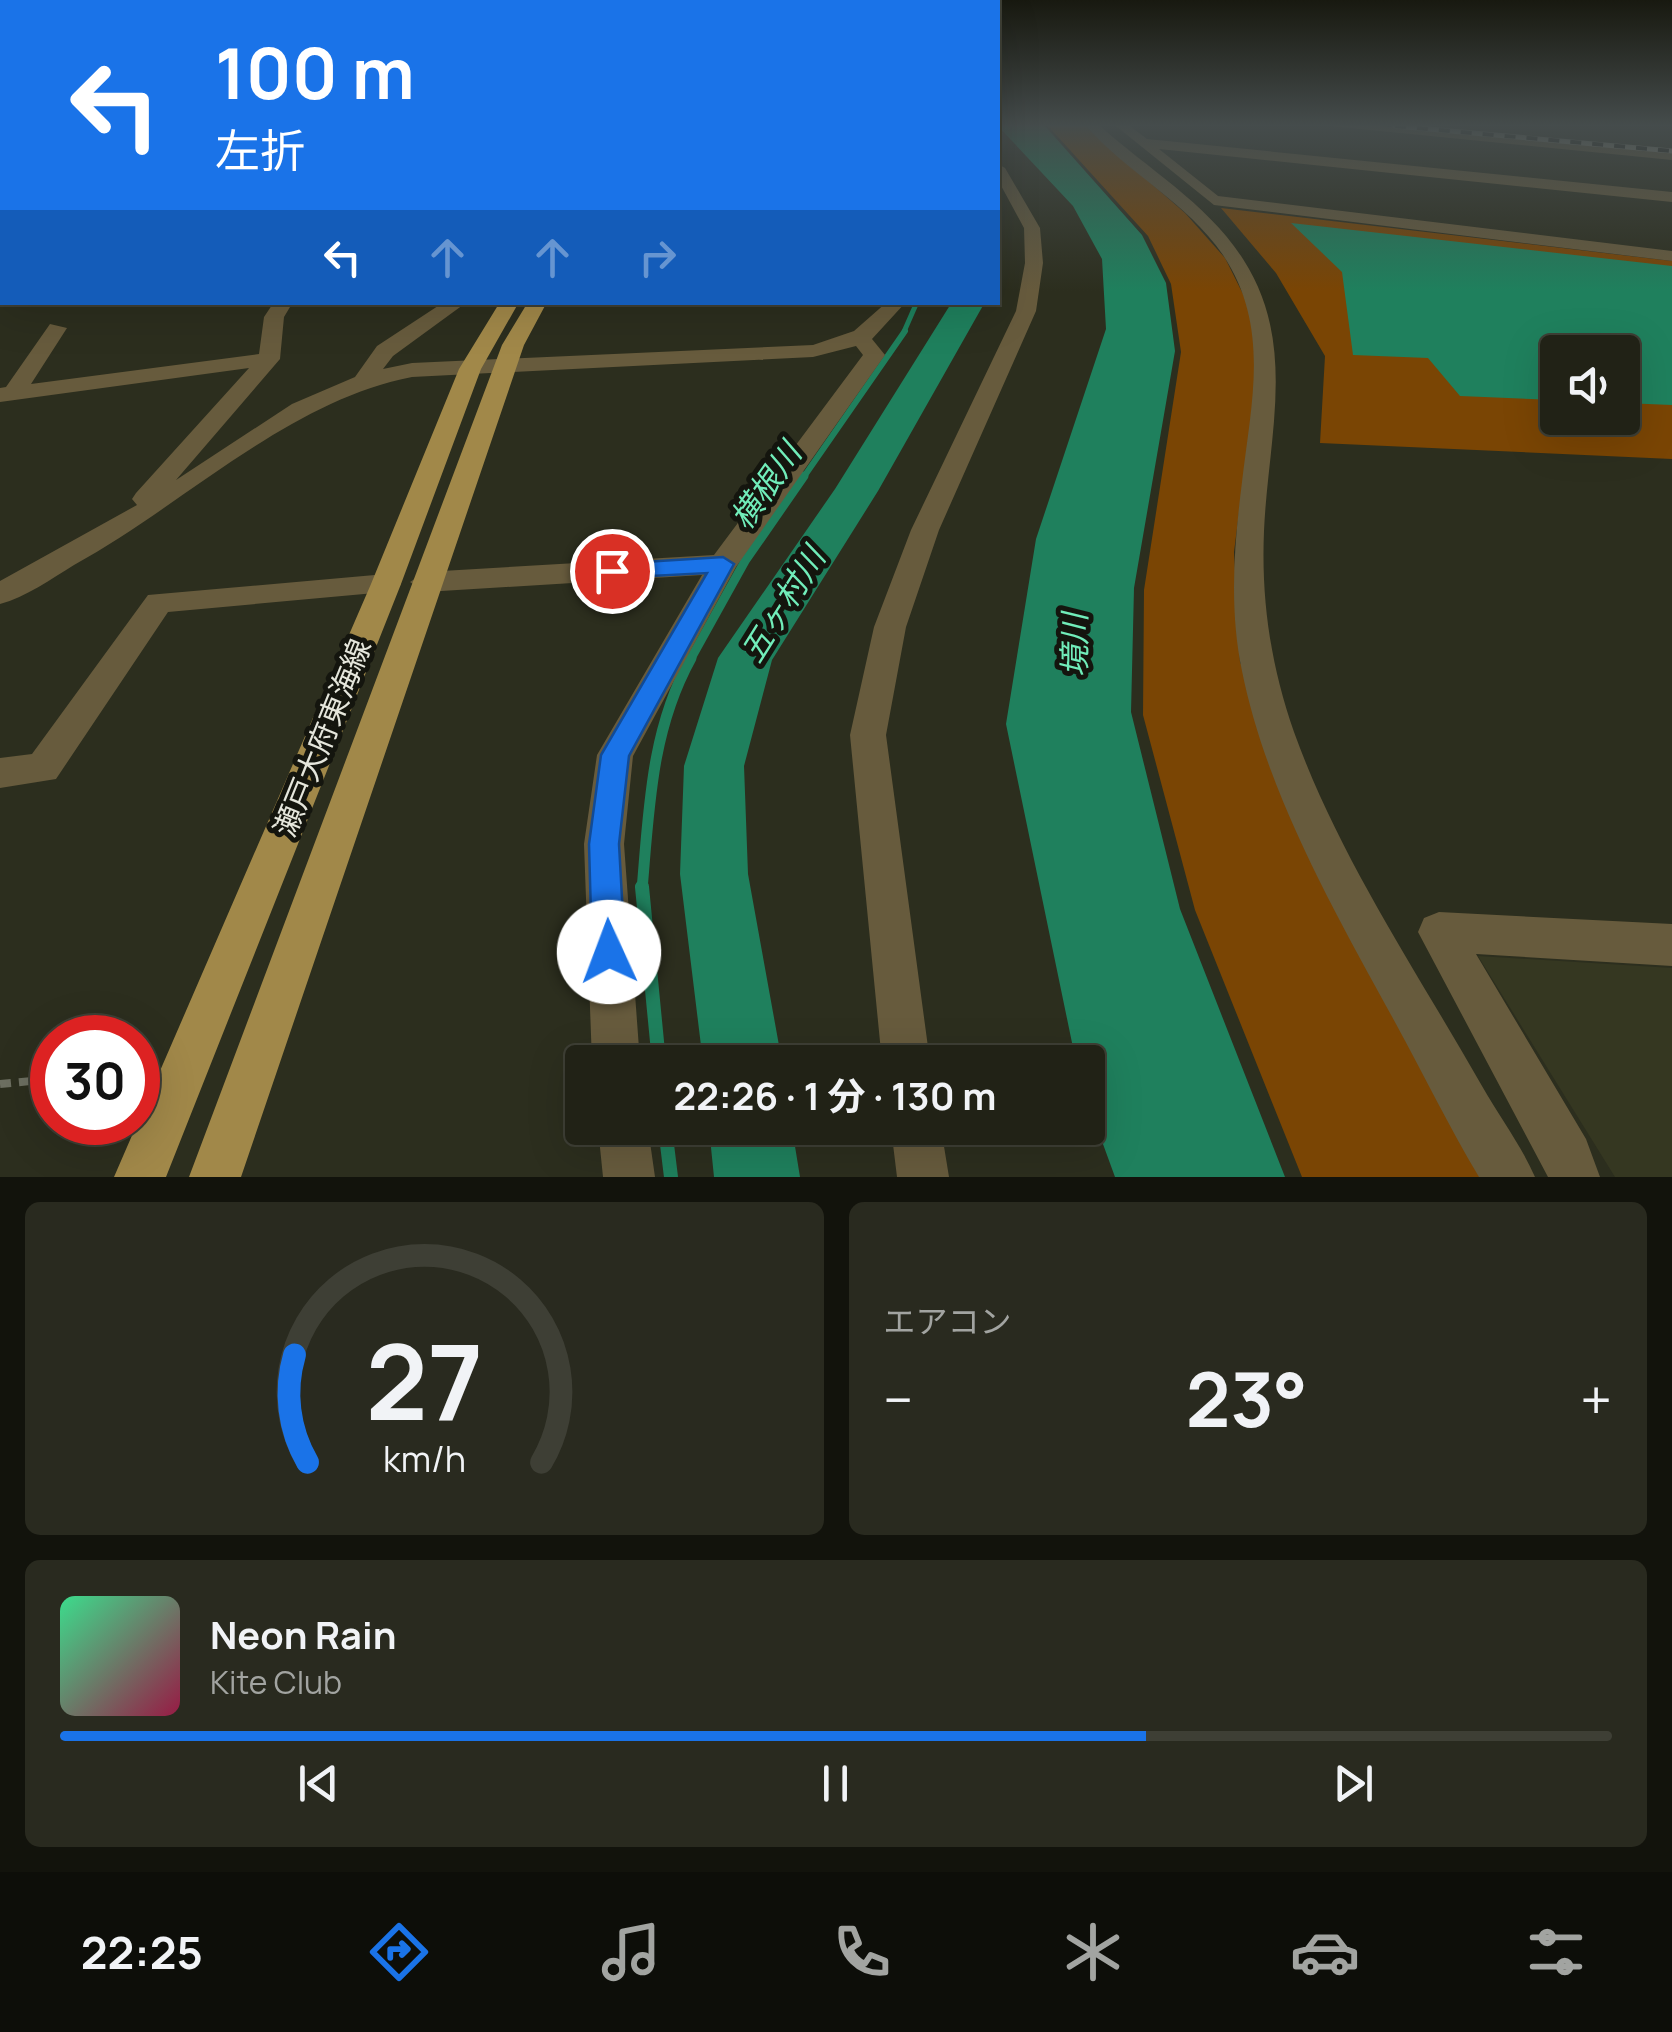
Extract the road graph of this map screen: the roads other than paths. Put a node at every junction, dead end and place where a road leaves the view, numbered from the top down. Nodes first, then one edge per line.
1 (1005, 181) edge
2 (1156, 181) edge
3 (1190, 181) edge
4 (1515, 181) edge
5 (1672, 197) edge
6 (1672, 256) edge
7 (282, 305) edge
8 (454, 305) edge
9 (509, 305) edge
10 (536, 305) edge
11 (895, 305) edge
12 (57, 328) dead end
13 (860, 338) junction
14 (269, 359) junction
15 (488, 368) junction
16 (365, 378) junction
17 (7, 394) edge
18 (134, 519) junction
19 (723, 564) junction
20 (425, 582) junction
21 (386, 584) junction
22 (0, 594) edge
23 (0, 773) edge
24 (1672, 946) edge
25 (615, 1045) edge
26 (904, 1045) edge
27 (625, 1145) edge
28 (918, 1145) edge
29 (140, 1177) edge
30 (215, 1177) edge
31 (628, 1177) edge
32 (923, 1177) edge
33 (1509, 1177) edge
34 (1574, 1177) edge

1 - 26 street
2 - 33 street
3 - 6 street
4 - 5 street
7 - 14 street
8 - 16 street
9 - 15 main road, 瀬戸大府東海線
10 - 15 main road, 瀬戸大府東海線
11 - 13 street
12 - 17 street
13 - 15 street
13 - 19 street
14 - 17 street
14 - 18 street
15 - 16 street
15 - 20 main road, 瀬戸大府東海線
15 - 21 main road, 瀬戸大府東海線
16 - 18 street
18 - 22 street
19 - 20 street
19 - 25 street
20 - 30 main road, 瀬戸大府東海線
21 - 23 street
21 - 29 main road, 瀬戸大府東海線
24 - 34 street
27 - 31 street
28 - 32 street

